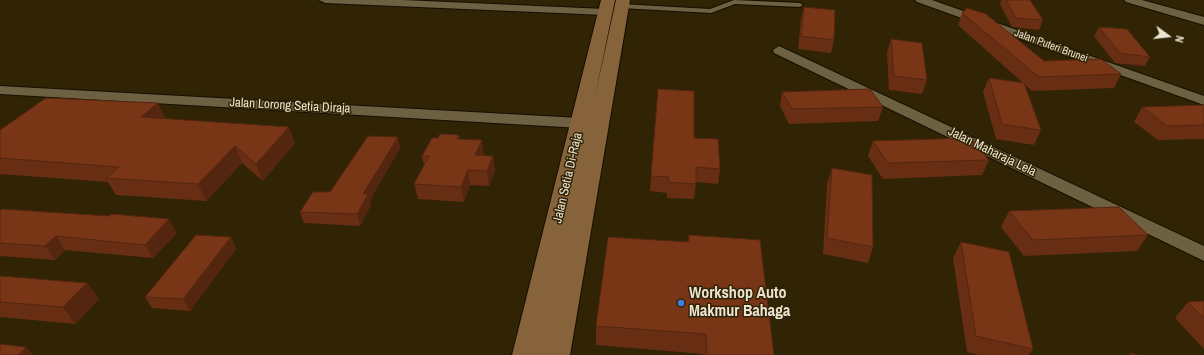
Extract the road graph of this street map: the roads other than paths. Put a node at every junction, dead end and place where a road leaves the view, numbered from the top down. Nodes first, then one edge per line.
1 (325, 0) edge
2 (921, 0) edge
3 (1130, 0) edge
4 (614, 5) edge
5 (800, 5) dead end
6 (1204, 21) edge
7 (779, 50) dead end
8 (0, 90) edge
9 (1204, 101) edge
10 (580, 123) junction
11 (1204, 254) edge
12 (527, 355) edge
13 (555, 355) edge

1 - 4 street
2 - 9 street, Jalan Puteri Brunei
3 - 6 street
4 - 5 lane
4 - 10 main road, Jalan Setia Di-Raja
4 - 13 main road, Jalan Setia Di-Raja
7 - 11 street, Jalan Maharaja Lela
8 - 10 street, Jalan Lorong Setia Diraja
10 - 12 main road, Jalan Setia Di-Raja

